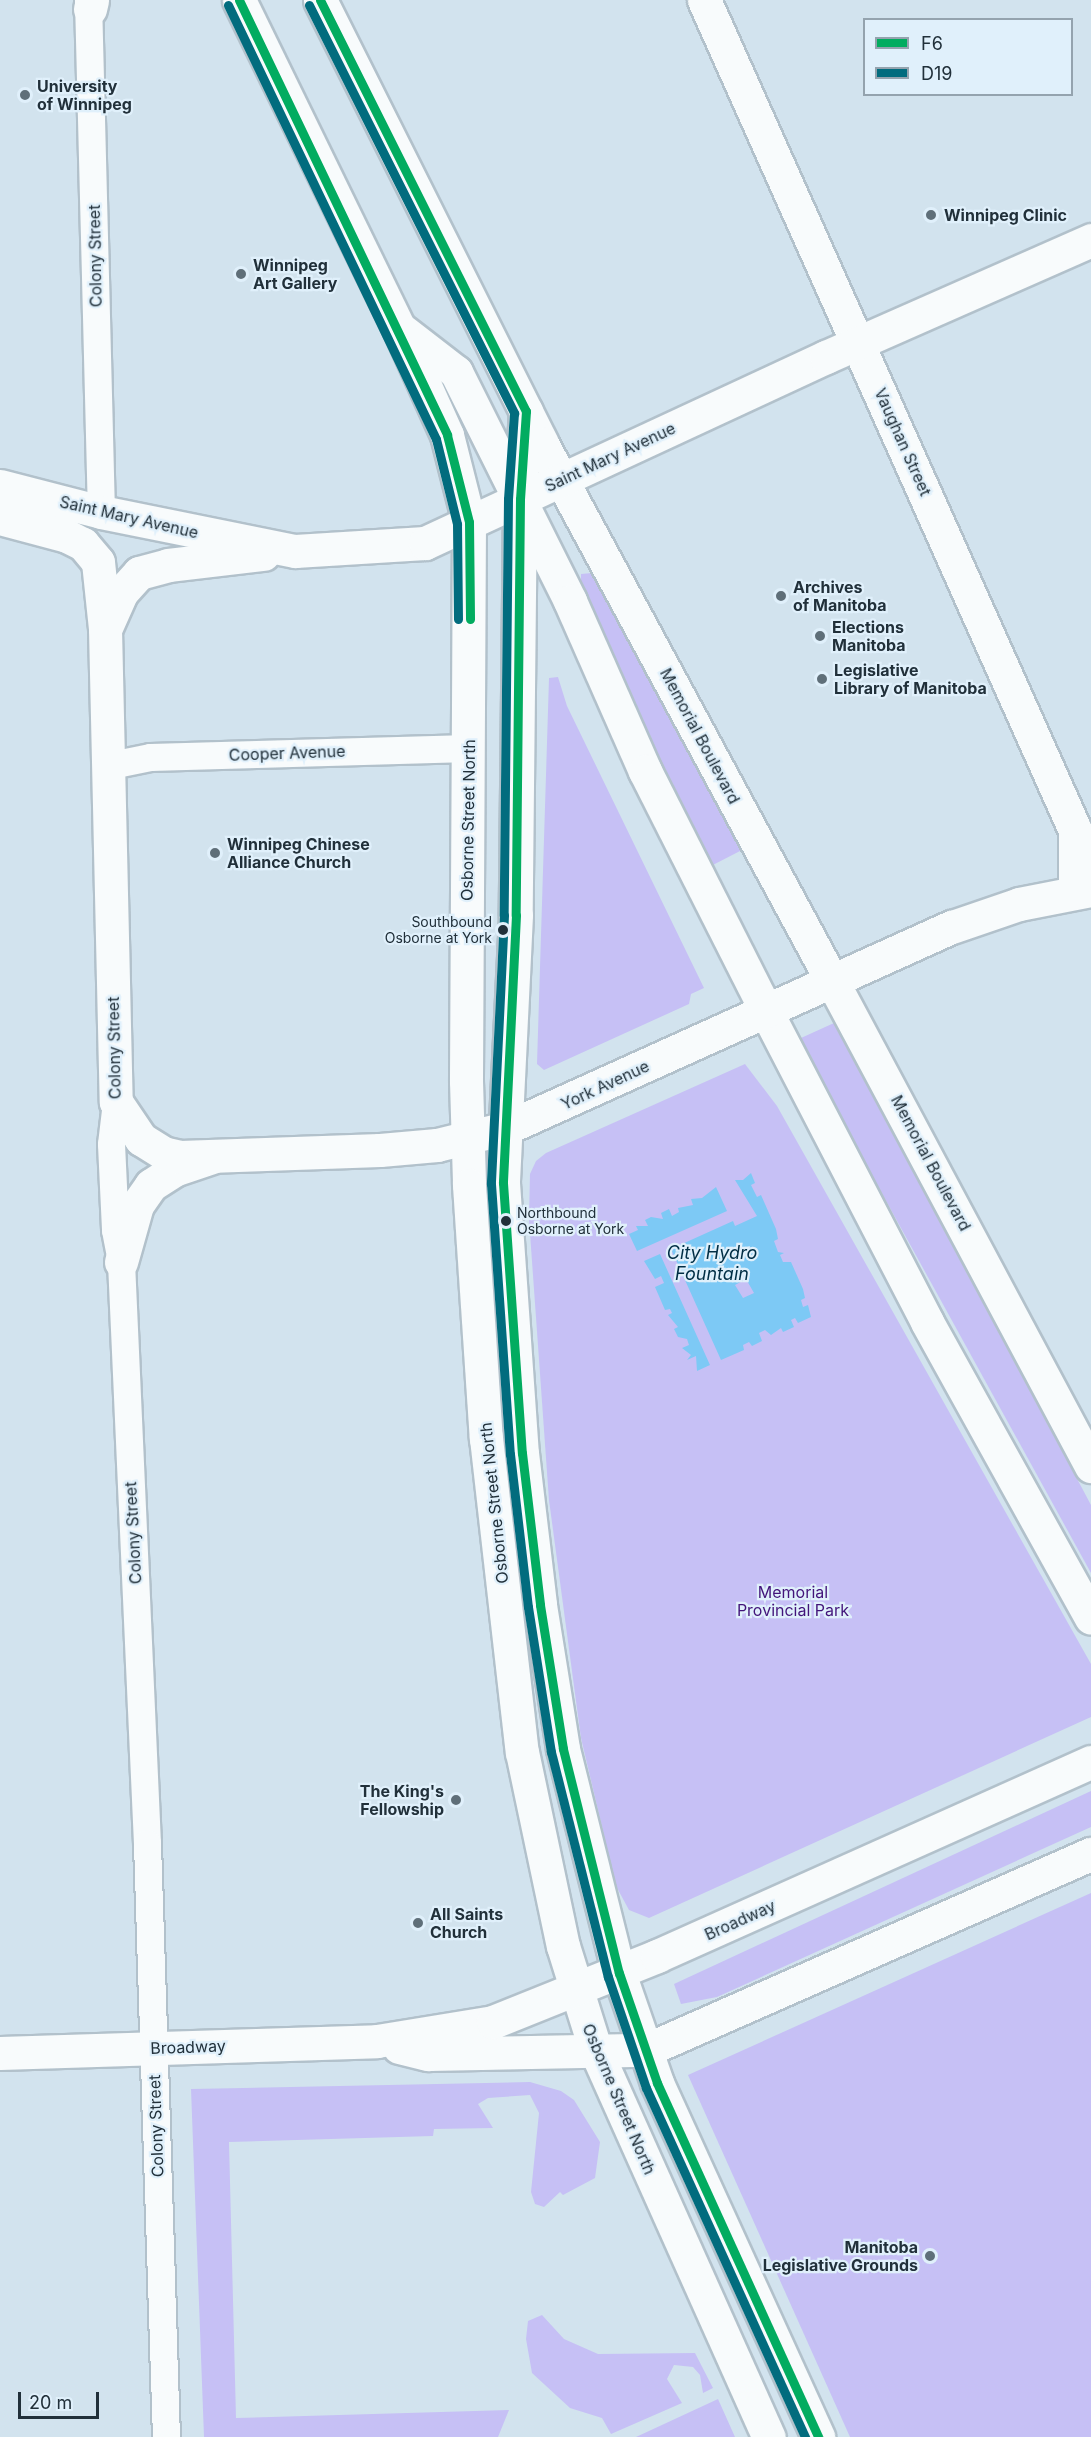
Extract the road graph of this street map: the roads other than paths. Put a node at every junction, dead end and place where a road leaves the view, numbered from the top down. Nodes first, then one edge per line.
1 (239, 0) edge
2 (320, 0) edge
3 (704, 0) edge
4 (90, 3) edge
5 (1091, 240) edge
6 (399, 328) junction
7 (858, 342) junction
8 (526, 411) junction
9 (561, 480) junction
10 (0, 486) edge
11 (520, 500) junction
12 (100, 512) junction
13 (0, 518) edge
14 (468, 522) junction
15 (295, 550) junction
16 (98, 562) joint
17 (105, 629) junction
18 (469, 748) junction
19 (106, 766) junction
20 (1083, 891) edge
21 (832, 981) junction
22 (766, 1011) junction
23 (116, 1102) junction
24 (506, 1128) junction
25 (467, 1138) junction
26 (213, 1156) junction
27 (121, 1262) junction
28 (1091, 1466) edge
29 (1091, 1618) edge
30 (1091, 1762) edge
31 (1091, 1854) edge
32 (619, 1973) junction
33 (575, 1990) junction
34 (377, 2041) junction
35 (153, 2048) junction
36 (646, 2050) junction
37 (596, 2051) junction
38 (0, 2053) edge
39 (166, 2437) edge
40 (769, 2437) edge
41 (818, 2437) edge

1 - 6 main road
2 - 8 main road, Memorial Boulevard
3 - 7 main road, Vaughan Street
4 - 12 street, Colony Street
5 - 7 main road, Saint Mary Avenue
6 - 11 main road
6 - 14 main road
7 - 9 main road, Saint Mary Avenue
7 - 20 main road, Vaughan Street
8 - 9 main road, Memorial Boulevard
8 - 11 main road, Osborne Street North
9 - 11 main road, Saint Mary Avenue
9 - 21 main road, Memorial Boulevard
10 - 12 main road, Saint Mary Avenue
11 - 14 main road, Saint Mary Avenue
11 - 22 main road
11 - 24 main road, Osborne Street North
12 - 15 main road, Saint Mary Avenue
13 - 16 main road, Saint Mary Avenue
14 - 15 main road, Saint Mary Avenue
14 - 18 main road, Osborne Street North
15 - 17 main road, Colony Street
16 - 17 main road, Colony Street
17 - 19 main road, Colony Street
18 - 19 street, Cooper Avenue
18 - 25 main road, Osborne Street North
19 - 23 main road, Colony Street
20 - 21 main road, York Avenue
21 - 22 main road, York Avenue
21 - 28 main road, Memorial Boulevard
22 - 24 main road, York Avenue
22 - 29 main road
23 - 26 main road, York Avenue
23 - 27 street, Colony Street
24 - 25 main road, York Avenue
24 - 32 main road, Osborne Street North
25 - 26 main road, York Avenue
25 - 33 main road, Osborne Street North
26 - 27 main road
27 - 35 street, Colony Street
30 - 32 main road, Broadway
31 - 36 main road, Broadway
32 - 33 main road, Broadway
32 - 36 main road, Osborne Street North
33 - 34 main road, Broadway
33 - 37 main road, Osborne Street North
34 - 35 main road, Broadway
34 - 37 main road, Broadway
35 - 38 main road, Broadway
35 - 39 street, Colony Street
36 - 37 main road, Broadway
36 - 41 main road, Osborne Street North
37 - 40 main road, Osborne Street North

